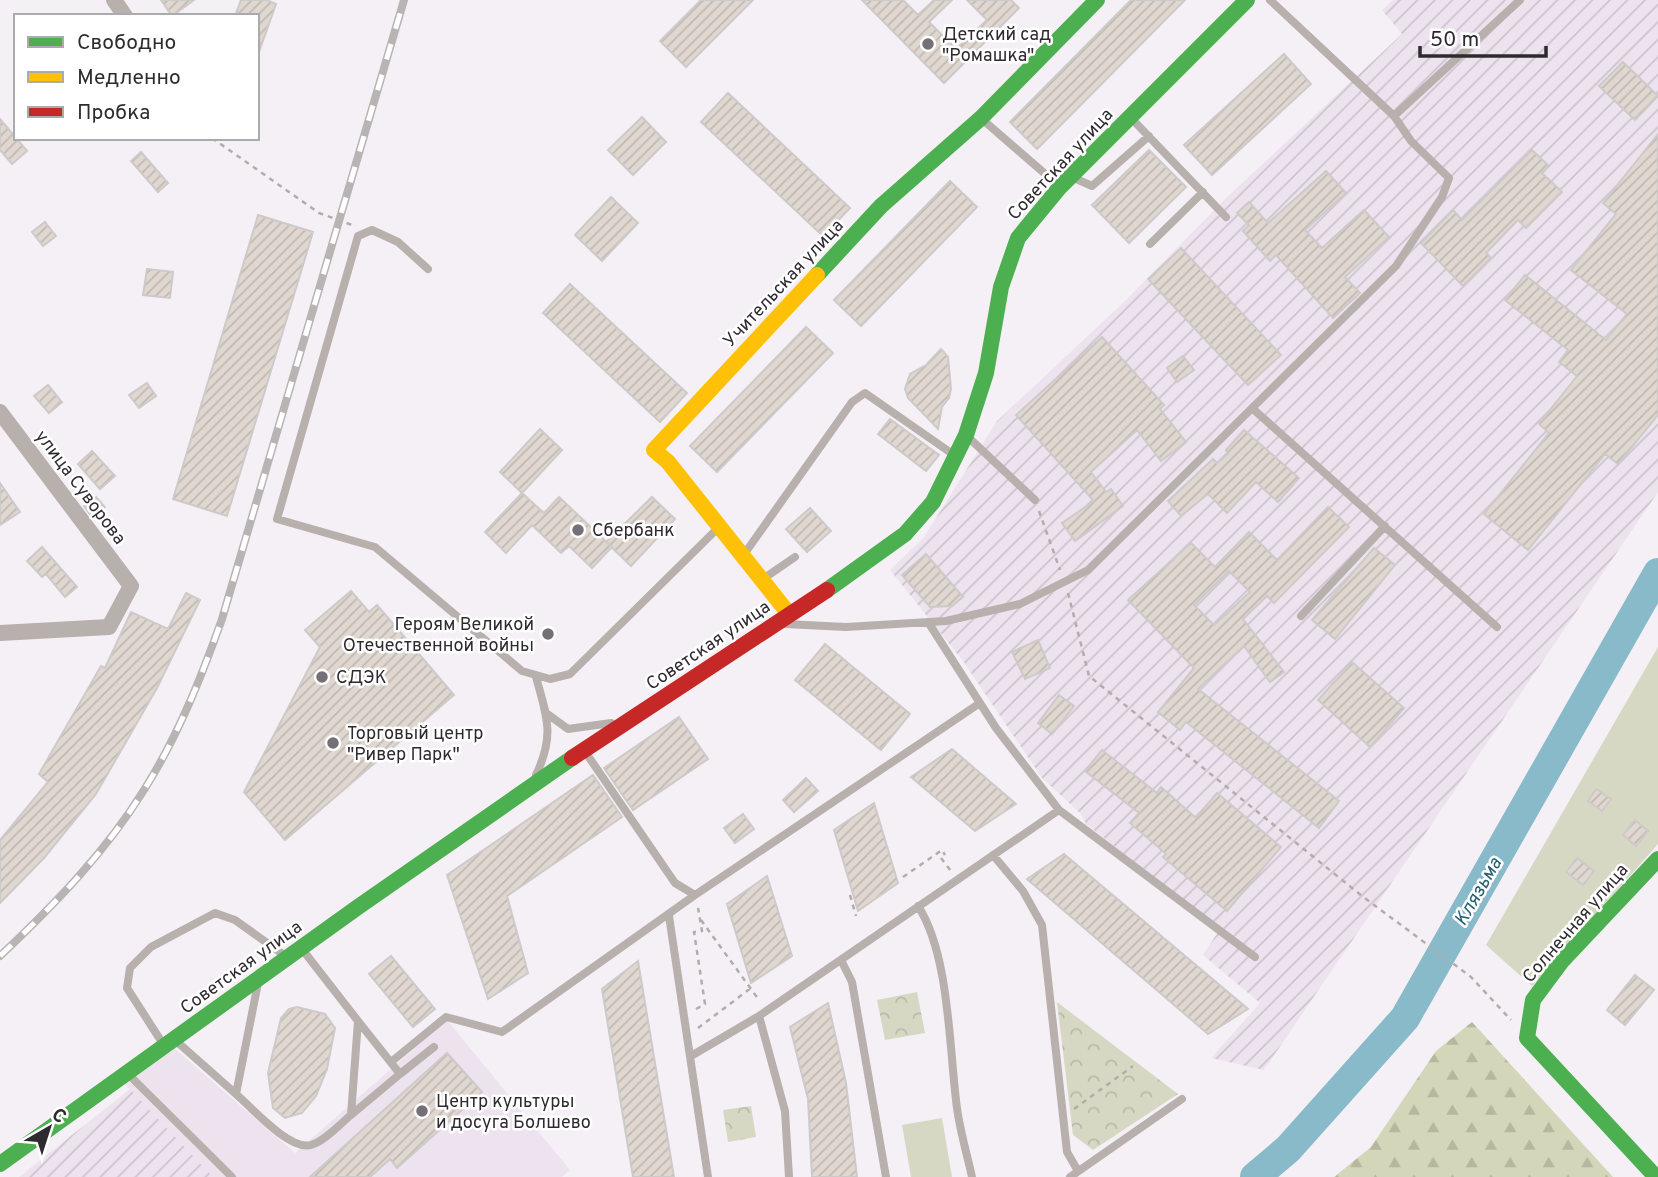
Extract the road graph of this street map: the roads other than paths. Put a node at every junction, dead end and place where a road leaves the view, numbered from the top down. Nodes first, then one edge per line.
1 (1097, 0) edge
2 (1247, 0) edge
3 (1270, 0) edge
4 (1520, 0) edge
5 (1394, 116) junction
6 (1130, 117) junction
7 (981, 118) junction
8 (1149, 136) junction
9 (1065, 182) junction
10 (1203, 192) junction
11 (1227, 217) dead end
12 (1150, 244) dead end
13 (428, 269) dead end
14 (1253, 409) junction
15 (0, 412) edge
16 (967, 435) junction
17 (956, 457) junction
18 (1035, 500) road end
19 (719, 526) junction
20 (1385, 526) junction
21 (743, 555) junction
22 (795, 557) dead end
23 (762, 580) junction
24 (789, 614) junction
25 (1301, 616) dead end
26 (928, 622) junction
27 (775, 624) junction
28 (1497, 627) dead end
29 (0, 633) edge
30 (536, 677) junction
31 (980, 703) junction
32 (546, 713) junction
33 (630, 720) junction
34 (584, 751) junction
35 (531, 786) junction
36 (1059, 810) junction
37 (993, 855) junction
38 (1658, 859) edge
39 (695, 895) junction
40 (918, 906) junction
41 (668, 916) junction
42 (293, 952) junction
43 (1255, 957) dead end
44 (841, 960) junction
45 (260, 977) junction
46 (762, 1014) junction
47 (358, 1021) junction
48 (170, 1044) junction
49 (434, 1047) dead end
50 (691, 1056) junction
51 (391, 1062) junction
52 (128, 1074) junction
53 (400, 1074) junction
54 (236, 1094) junction
55 (1182, 1098) dead end
56 (351, 1115) junction
57 (0, 1144) edge
58 (15, 1154) junction
59 (0, 1164) edge
60 (1074, 1174) edge
61 (232, 1177) edge
62 (708, 1177) edge
63 (789, 1177) edge
64 (886, 1177) edge
65 (972, 1177) edge
66 (1656, 1177) edge

1 - 7 main road, Учительская улица
2 - 6 main road, Советская улица
3 - 5 lane
4 - 5 lane
5 - 14 lane
6 - 8 lane
6 - 9 main road, Советская улица
7 - 9 lane
7 - 19 main road, Учительская улица
8 - 9 lane
8 - 10 lane
9 - 16 main road, Советская улица
10 - 11 lane
10 - 12 lane
13 - 30 lane
14 - 20 lane
14 - 26 lane
15 - 29 street, улица Суворова
16 - 17 main road, Советская улица
16 - 18 lane
17 - 21 lane
17 - 24 main road, Советская улица
19 - 21 main road, Учительская улица
19 - 30 lane
20 - 25 lane
20 - 28 lane
21 - 23 main road, Учительская улица
22 - 23 lane
23 - 24 main road, Учительская улица
24 - 27 main road, Советская улица
26 - 27 lane
26 - 31 lane
27 - 33 main road, Советская улица
30 - 32 lane
31 - 36 lane
31 - 39 lane
32 - 33 lane
32 - 35 lane
33 - 34 main road, Советская улица
34 - 35 main road, Советская улица
34 - 39 lane
35 - 42 main road, Советская улица
36 - 37 lane
36 - 43 lane
37 - 40 lane
37 - 60 lane
38 - 66 main road, Солнечная улица
39 - 41 lane
40 - 44 lane
40 - 65 lane
41 - 50 lane
41 - 51 lane
42 - 45 main road, Советская улица
42 - 47 lane
42 - 48 lane
44 - 46 lane
44 - 64 lane
45 - 48 main road, Советская улица
45 - 54 lane
46 - 50 lane
46 - 63 lane
47 - 51 lane
47 - 56 lane
48 - 52 main road, Советская улица
48 - 54 lane
49 - 53 lane
50 - 62 lane
51 - 53 lane
52 - 58 main road, Советская улица
52 - 61 lane
53 - 56 lane
54 - 56 lane
55 - 60 lane
57 - 58 main road
58 - 59 main road, Советская улица

